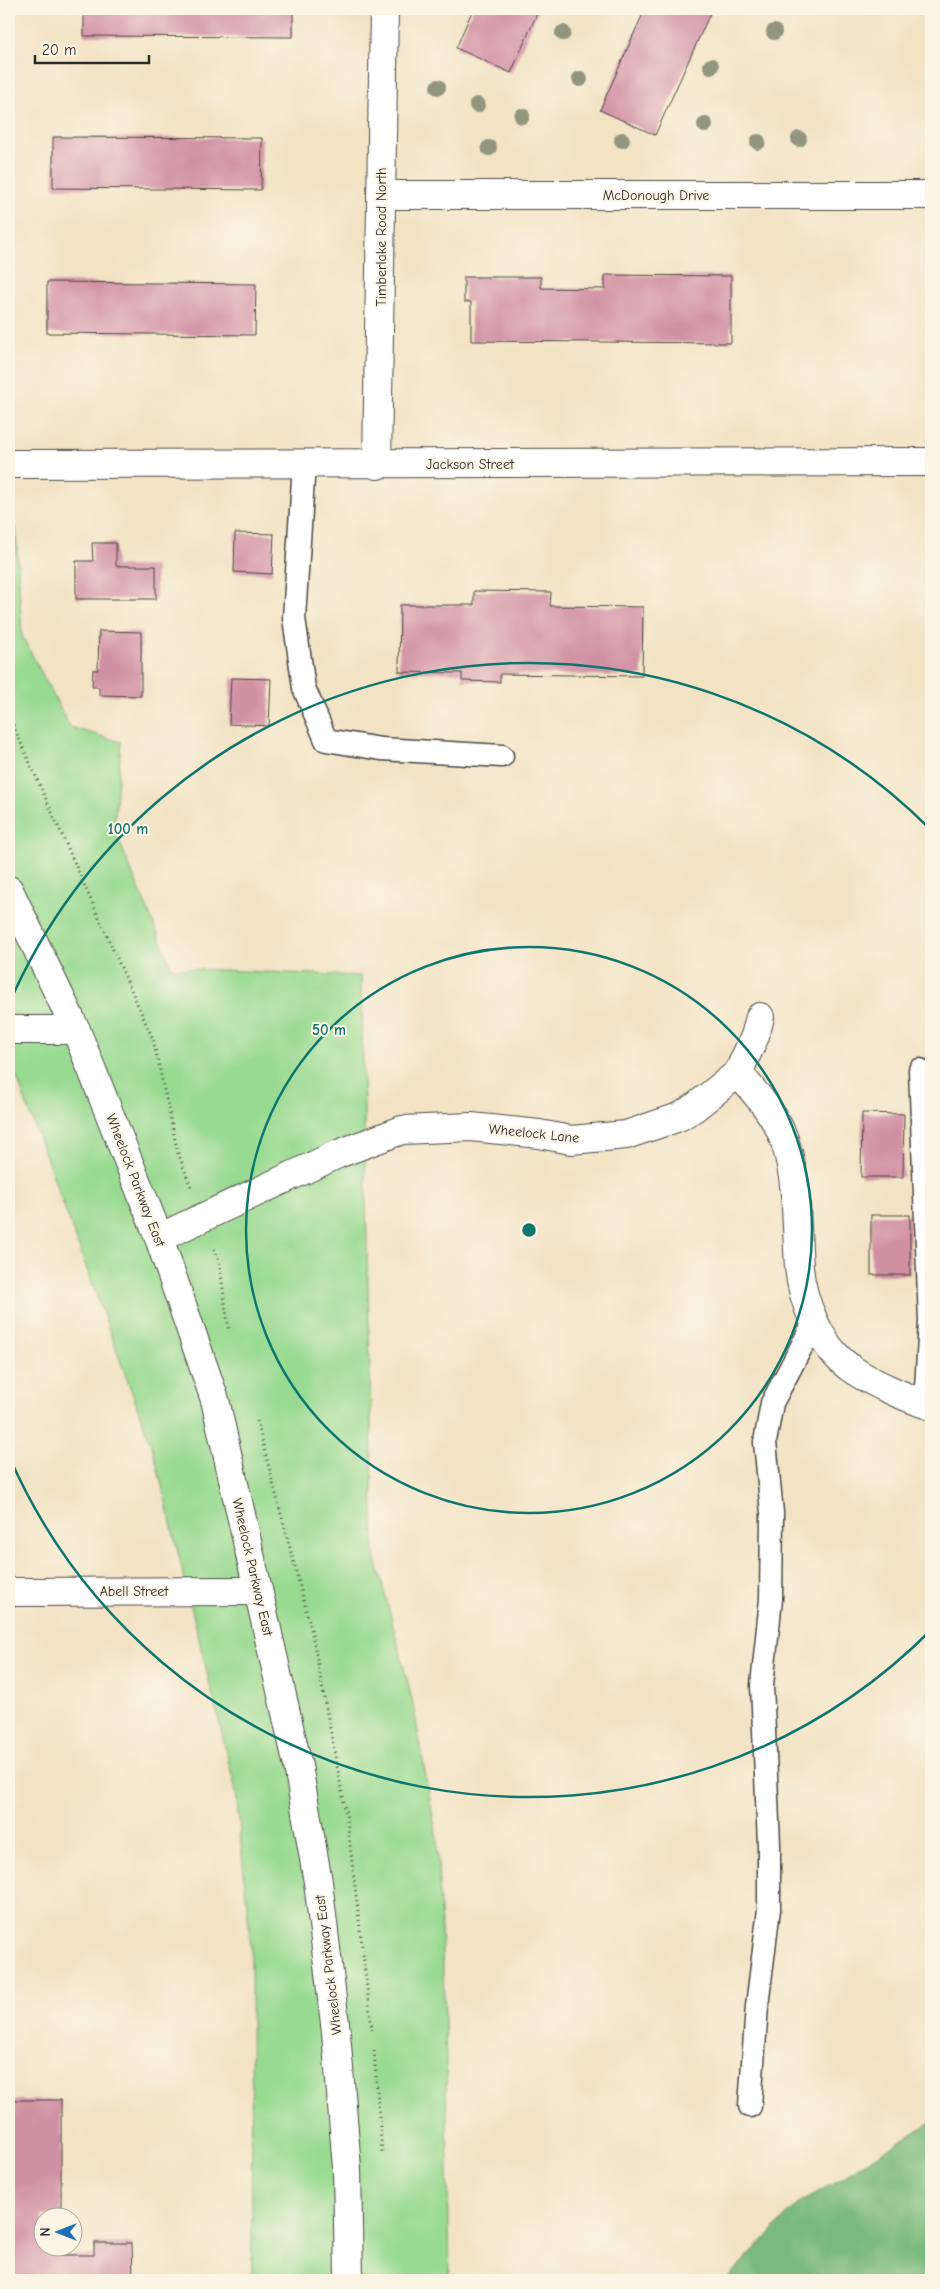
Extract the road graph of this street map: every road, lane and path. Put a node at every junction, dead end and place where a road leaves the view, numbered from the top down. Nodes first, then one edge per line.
1 (384, 9) edge
2 (931, 194) edge
3 (381, 195) junction
4 (931, 462) edge
5 (9, 464) edge
6 (304, 464) junction
7 (378, 465) junction
8 (9, 716) edge
9 (502, 756) dead end
10 (9, 890) edge
11 (760, 1018) dead end
12 (9, 1030) edge
13 (76, 1030) junction
14 (920, 1070) dead end
15 (738, 1073) junction
16 (202, 1218) junction
17 (159, 1238) junction
18 (815, 1321) junction
19 (928, 1406) edge
20 (258, 1591) junction
21 (9, 1592) edge
22 (750, 2106) dead end
23 (349, 2280) edge

1 - 3 street, Timberlake Road North
2 - 3 street, McDonough Drive
3 - 7 street, Timberlake Road North
4 - 7 street, Jackson Street
5 - 6 street, Jackson Street
6 - 7 street, Jackson Street
6 - 9 lane
8 - 16 path
10 - 13 street, Wheelock Parkway East
11 - 15 street
12 - 13 street
13 - 17 street, Wheelock Parkway East
14 - 19 lane
15 - 16 street, Wheelock Lane
15 - 18 street
16 - 17 street, Wheelock Lane
17 - 20 street, Wheelock Parkway East
18 - 19 street
18 - 22 lane
20 - 21 street, Abell Street
20 - 23 street, Wheelock Parkway East

